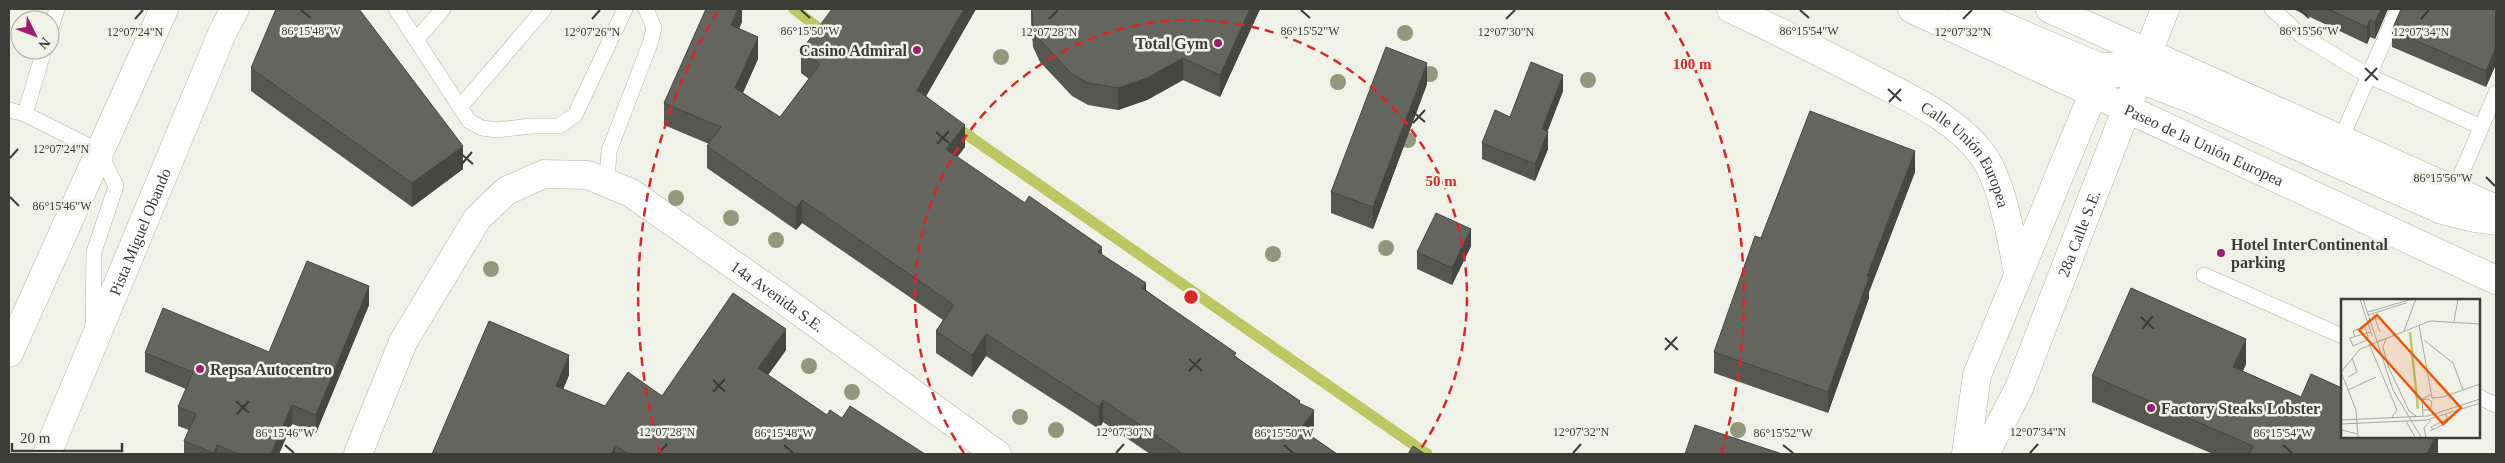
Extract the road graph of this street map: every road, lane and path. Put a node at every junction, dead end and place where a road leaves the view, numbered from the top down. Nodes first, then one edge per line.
1 (164, 9) edge
2 (234, 9) edge
3 (396, 9) edge
4 (443, 9) edge
5 (544, 9) edge
6 (625, 9) edge
7 (646, 9) edge
8 (1731, 9) edge
9 (1912, 9) edge
10 (1963, 9) edge
11 (2050, 9) edge
12 (2165, 9) edge
13 (2272, 9) edge
14 (2398, 9) edge
15 (416, 40) junction
16 (41, 60) edge
17 (2143, 66) junction
18 (2368, 76) junction
19 (2496, 93) edge
20 (2093, 94) junction
21 (460, 107) junction
22 (2126, 109) junction
23 (9, 110) edge
24 (25, 114) junction
25 (2481, 127) junction
26 (2340, 141) junction
27 (99, 151) junction
28 (607, 182) junction
29 (2454, 190) junction
30 (2496, 209) edge
31 (2496, 221) edge
32 (2018, 273) junction
33 (2204, 275) dead end
34 (2496, 280) edge
35 (2341, 336) edge
36 (92, 345) junction
37 (9, 353) edge
38 (2480, 397) edge
39 (2496, 405) edge
40 (47, 454) edge
41 (358, 454) edge
42 (997, 454) edge
43 (1966, 454) edge
44 (1985, 454) edge

1 - 27 main road
2 - 36 main road, Pista Miguel Obando
3 - 15 lane
4 - 15 lane
5 - 21 lane
6 - 21 lane
7 - 28 lane
8 - 32 main road, Calle Unión Europea
9 - 20 main road, Paseo de la Unión Europea
10 - 17 main road
11 - 17 main road
12 - 17 main road, 28a Calle S.E.
13 - 18 lane
14 - 18 lane
15 - 21 lane
16 - 24 lane
17 - 20 main road
17 - 22 main road, 28a Calle S.E.
17 - 26 main road
17 - 31 main road
18 - 25 lane
18 - 26 lane
19 - 25 lane
20 - 22 main road, Paseo de la Unión Europea
20 - 32 main road
22 - 34 main road, Paseo de la Unión Europea
22 - 44 main road, 28a Calle S.E.
23 - 24 lane
24 - 27 lane
25 - 29 lane
26 - 29 main road
27 - 36 lane
27 - 37 main road
28 - 41 main road, 14a Avenida S.E.
28 - 42 main road, 14a Avenida S.E.
29 - 30 main road
32 - 43 main road
33 - 35 lane
36 - 40 main road, Pista Miguel Obando
38 - 39 lane

